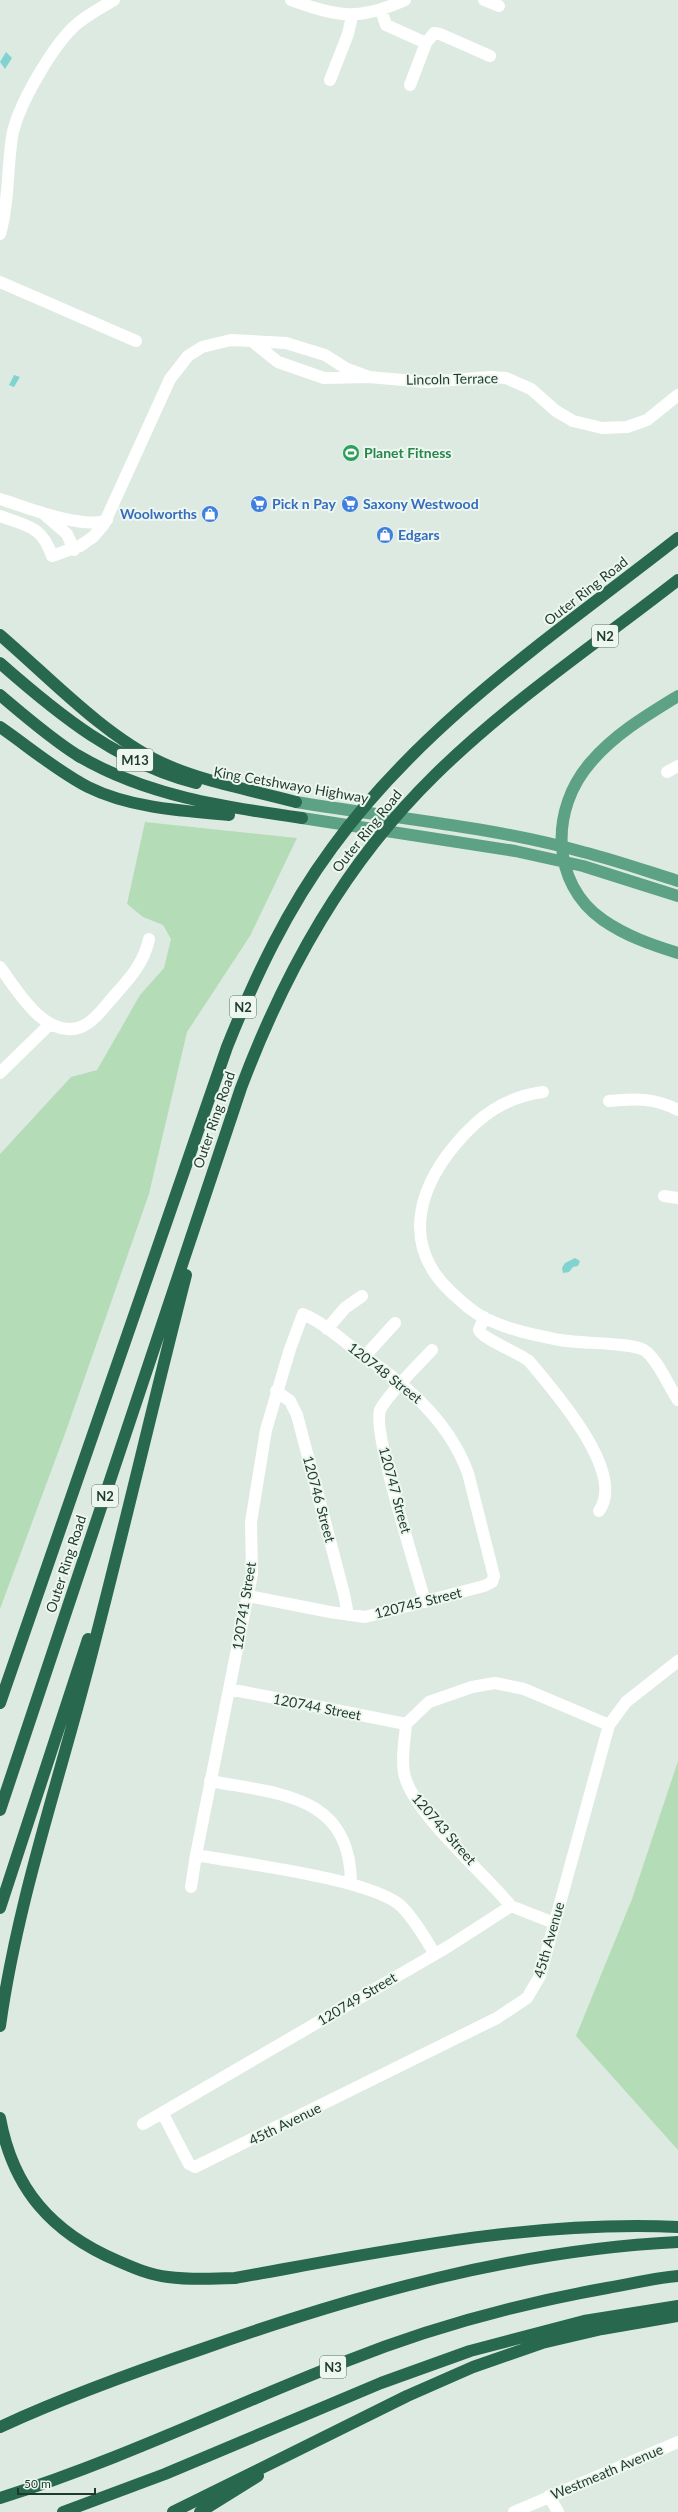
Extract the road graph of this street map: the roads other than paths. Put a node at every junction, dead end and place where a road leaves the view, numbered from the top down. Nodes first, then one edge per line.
1 (114, 0) edge
2 (291, 0) edge
3 (405, 0) edge
4 (484, 0) edge
5 (499, 6) dead end
6 (380, 10) junction
7 (352, 16) junction
8 (426, 43) junction
9 (490, 56) dead end
10 (330, 80) dead end
11 (410, 85) dead end
12 (0, 234) edge
13 (0, 282) edge
14 (136, 341) dead end
15 (254, 342) junction
16 (286, 343) junction
17 (278, 362) junction
18 (369, 377) junction
19 (678, 396) edge
20 (0, 499) edge
21 (43, 513) junction
22 (0, 516) edge
23 (107, 520) junction
24 (678, 538) edge
25 (74, 550) junction
26 (678, 580) edge
27 (0, 635) edge
28 (0, 662) edge
29 (0, 695) edge
30 (678, 696) edge
31 (0, 727) edge
32 (296, 802) junction
33 (308, 819) junction
34 (678, 881) edge
35 (678, 896) edge
36 (149, 939) dead end
37 (678, 953) edge
38 (0, 967) edge
39 (50, 1024) junction
40 (0, 1073) edge
41 (543, 1092) dead end
42 (609, 1101) dead end
43 (678, 1110) edge
44 (209, 1182) junction
45 (664, 1196) dead end
46 (678, 1198) edge
47 (362, 1296) dead end
48 (303, 1314) joint
49 (484, 1317) junction
50 (395, 1323) dead end
51 (327, 1329) junction
52 (432, 1350) dead end
53 (365, 1356) junction
54 (401, 1385) junction
55 (276, 1391) junction
56 (678, 1400) edge
57 (599, 1511) dead end
58 (116, 1554) junction
59 (492, 1582) joint
60 (248, 1596) junction
61 (425, 1602) junction
62 (348, 1615) junction
63 (28, 1620) junction
64 (678, 1661) edge
65 (0, 1689) edge
66 (229, 1689) junction
67 (0, 1703) edge
68 (406, 1724) junction
69 (609, 1725) junction
70 (210, 1781) junction
71 (0, 1810) edge
72 (196, 1855) junction
73 (351, 1884) junction
74 (191, 1887) dead end
75 (511, 1906) junction
76 (0, 1908) edge
77 (554, 1923) junction
78 (435, 1954) junction
79 (0, 2026) edge
80 (163, 2114) junction
81 (0, 2118) edge
82 (143, 2124) dead end
83 (678, 2227) edge
84 (678, 2242) edge
85 (678, 2276) edge
86 (678, 2306) edge
87 (678, 2316) edge
88 (0, 2427) edge
89 (678, 2442) edge
90 (298, 2450) junction
91 (549, 2496) junction
92 (0, 2498) edge
93 (63, 2512) edge
94 (173, 2512) edge
95 (200, 2512) edge
96 (514, 2512) edge
97 (558, 2512) edge

1 - 12 street
2 - 7 street
3 - 6 street
4 - 5 street
6 - 7 street
6 - 8 street
7 - 10 street
8 - 9 street
8 - 11 street
13 - 14 street
15 - 16 street, Lincoln Terrace
15 - 17 street, Lincoln Terrace
15 - 23 street, Lincoln Terrace
16 - 17 street
16 - 18 street, Lincoln Terrace
17 - 18 street, Lincoln Terrace
18 - 19 street, Lincoln Terrace
20 - 21 street
21 - 23 street
21 - 25 street
22 - 25 street, Lincoln Terrace
23 - 25 street, Lincoln Terrace
24 - 63 highway, Outer Ring Road / N2
26 - 44 highway, Outer Ring Road / N2
27 - 32 highway
28 - 32 highway, King Cetshwayo Highway / M13
29 - 33 highway, King Cetshwayo Highway / M13
30 - 37 main road
31 - 33 highway
32 - 34 main road, King Cetshwayo Highway / M13
33 - 35 main road, King Cetshwayo Highway / M13
36 - 39 street
38 - 39 street
39 - 40 street
41 - 49 street
42 - 43 street
44 - 58 highway
44 - 71 highway, Outer Ring Road / N2
45 - 46 street
47 - 51 street
48 - 51 street, 120748 Street
48 - 55 street, 120741 Street
49 - 56 street
49 - 57 street
50 - 53 street
51 - 53 street, 120748 Street
52 - 54 street, 120747 Street
53 - 54 street, 120748 Street
54 - 59 street, 120748 Street
54 - 61 street, 120747 Street
55 - 60 street, 120741 Street
55 - 62 street, 120746 Street
58 - 76 highway
58 - 79 highway
59 - 61 street, 120745 Street
60 - 62 street, 120745 Street
60 - 66 street, 120741 Street
61 - 62 street, 120745 Street
63 - 65 highway
63 - 67 highway, Outer Ring Road / N2
64 - 69 street, 45th Avenue
66 - 68 street, 120744 Street
66 - 70 street, 120741 Street
68 - 69 street
68 - 75 street, 120743 Street
69 - 77 street, 45th Avenue
70 - 72 street, 120741 Street
70 - 73 street
72 - 73 street
72 - 74 street, 120741 Street
73 - 78 street
75 - 77 street
75 - 78 street, 120749 Street
77 - 80 street, 45th Avenue
78 - 80 street, 120749 Street
80 - 82 street, 120749 Street
81 - 83 highway
84 - 88 highway
85 - 92 highway, N3
86 - 93 highway, N3
87 - 90 highway
89 - 91 street, Westmeath Avenue
90 - 94 highway
90 - 95 highway
91 - 96 street, Westmeath Avenue
91 - 97 street

